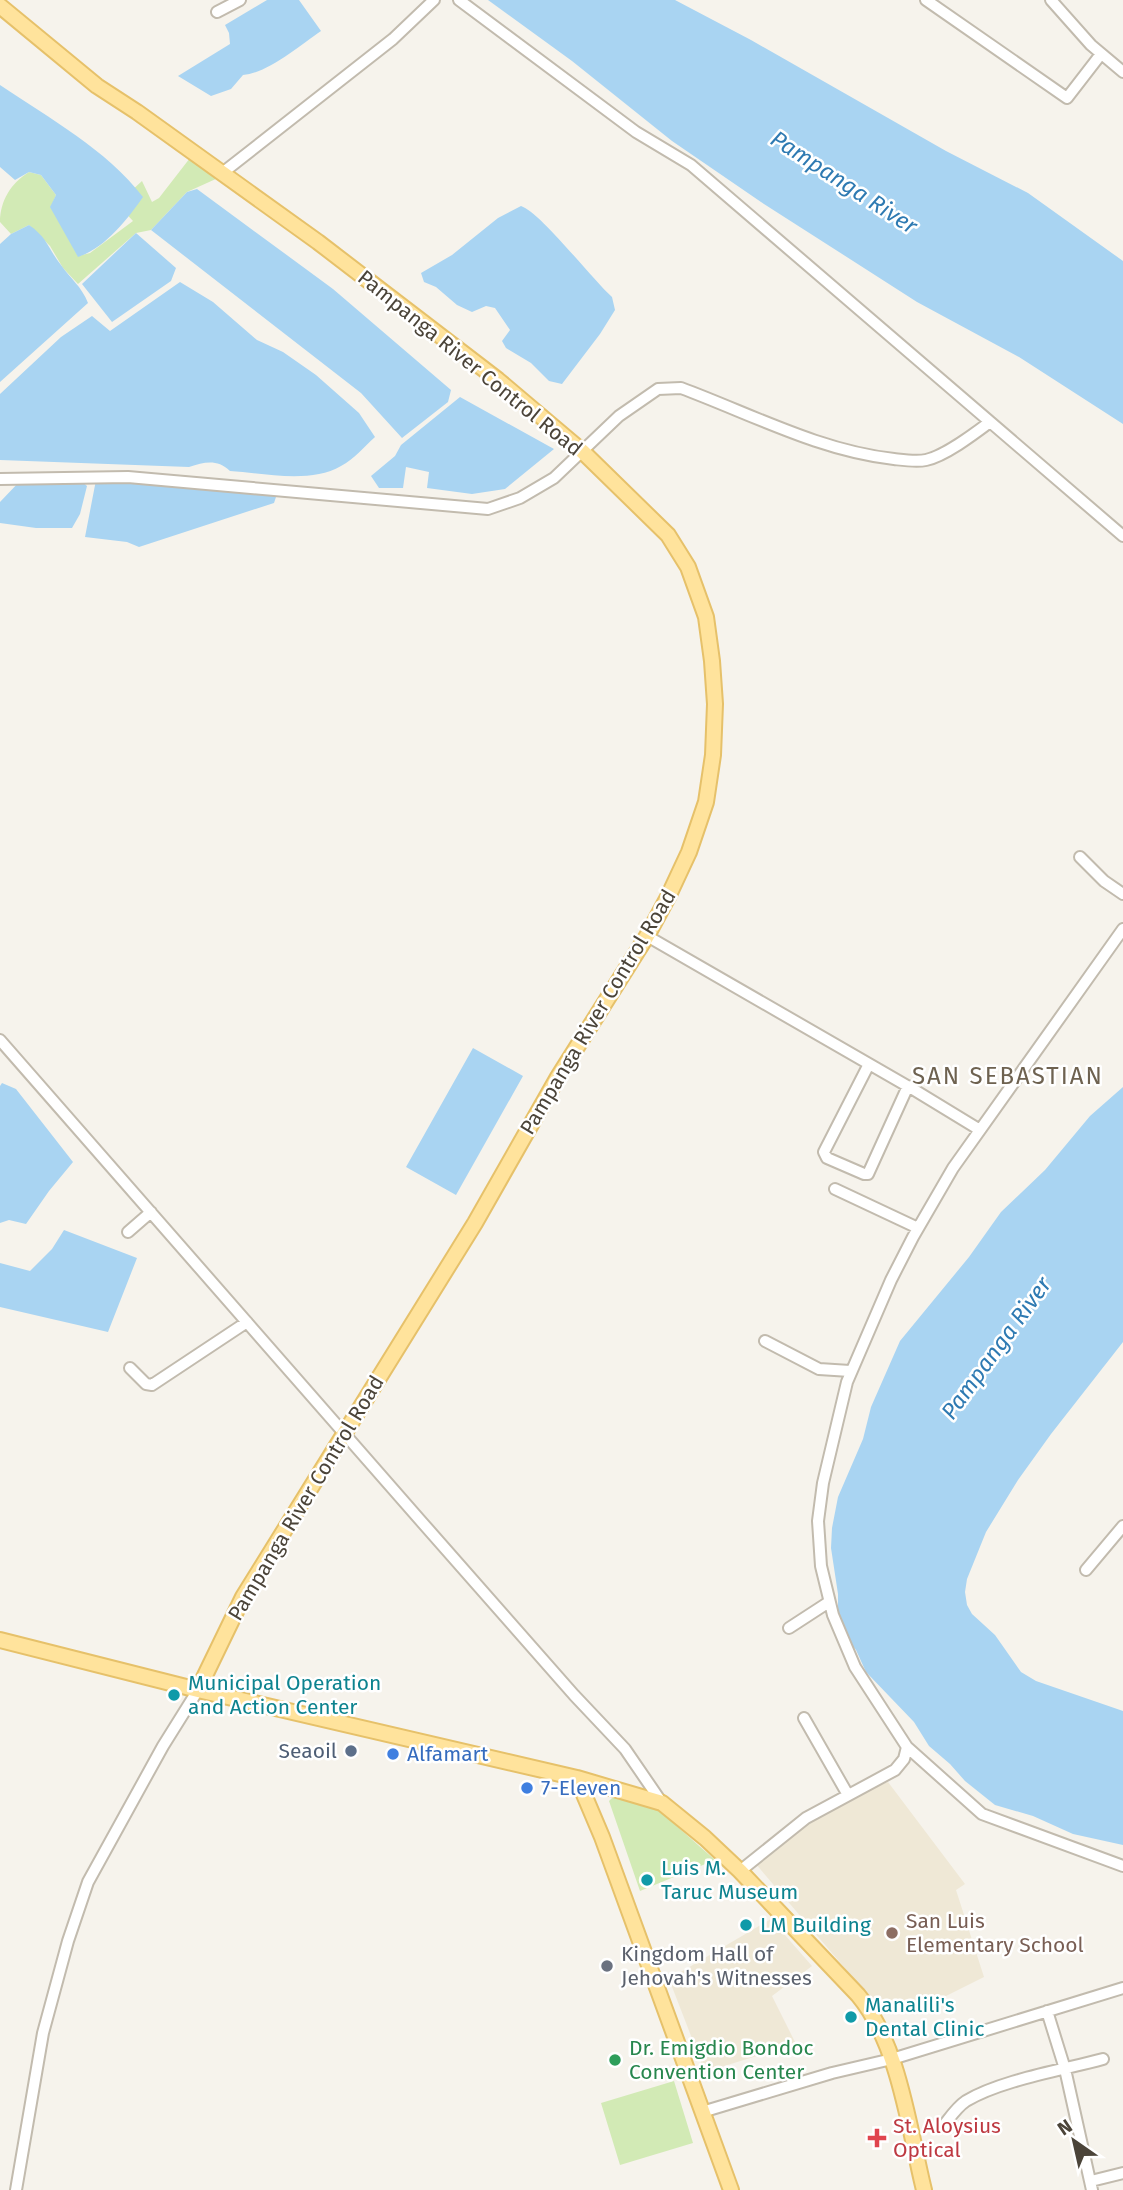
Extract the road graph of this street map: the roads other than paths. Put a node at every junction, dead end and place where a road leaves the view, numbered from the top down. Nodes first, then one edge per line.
1 (240, 0) edge
2 (434, 0) edge
3 (458, 0) edge
4 (926, 0) edge
5 (1051, 0) edge
6 (0, 6) edge
7 (216, 12) dead end
8 (1101, 54) junction
9 (1123, 72) edge
10 (221, 174) junction
11 (990, 422) junction
12 (582, 451) junction
13 (0, 479) edge
14 (1123, 536) edge
15 (1080, 857) dead end
16 (1123, 894) edge
17 (1123, 929) edge
18 (647, 936) junction
19 (0, 1040) edge
20 (869, 1064) junction
21 (908, 1086) junction
22 (980, 1130) junction
23 (835, 1189) dead end
24 (151, 1212) junction
25 (918, 1228) junction
26 (128, 1232) dead end
27 (247, 1322) junction
28 (765, 1341) dead end
29 (130, 1368) dead end
30 (850, 1371) junction
31 (345, 1431) junction
32 (1123, 1526) edge
33 (1086, 1570) dead end
34 (829, 1602) junction
35 (789, 1628) dead end
36 (0, 1640) edge
37 (198, 1690) junction
38 (804, 1718) dead end
39 (907, 1747) junction
40 (577, 1778) junction
41 (848, 1795) junction
42 (662, 1803) junction
43 (1123, 1866) edge
44 (740, 1871) junction
45 (1123, 1988) edge
46 (1047, 2011) junction
47 (892, 2059) junction
48 (1103, 2059) dead end
49 (1065, 2069) junction
50 (702, 2112) junction
51 (944, 2125) dead end
52 (1123, 2173) edge
53 (1091, 2186) edge
54 (16, 2190) edge
55 (731, 2190) edge
56 (924, 2190) edge

1 - 7 street
2 - 10 street
3 - 11 street
4 - 8 street
5 - 8 street
6 - 10 main road, Pampanga River Control Road
8 - 9 street
10 - 12 main road, Pampanga River Control Road
11 - 12 street
11 - 14 street
12 - 13 street
12 - 18 main road, Pampanga River Control Road
15 - 16 street
17 - 22 street
18 - 20 street
18 - 31 main road, Pampanga River Control Road
19 - 24 street
20 - 21 street
20 - 21 street
21 - 22 street
22 - 25 street
23 - 25 street
24 - 26 street
24 - 27 street
25 - 30 street
27 - 29 street
27 - 31 street
28 - 30 street
30 - 34 street
31 - 37 main road, Pampanga River Control Road
31 - 42 street
32 - 33 street
34 - 35 street
34 - 39 street
36 - 37 main road
37 - 40 main road
37 - 54 street, Pampanga River Control Road
38 - 41 street
39 - 41 street
39 - 43 street
40 - 42 main road
40 - 50 main road
41 - 44 street
42 - 44 main road
44 - 47 main road
45 - 46 street
46 - 47 street
46 - 49 street
47 - 50 street
47 - 56 main road
48 - 49 street
49 - 51 street
49 - 53 street
50 - 55 main road
52 - 53 street

